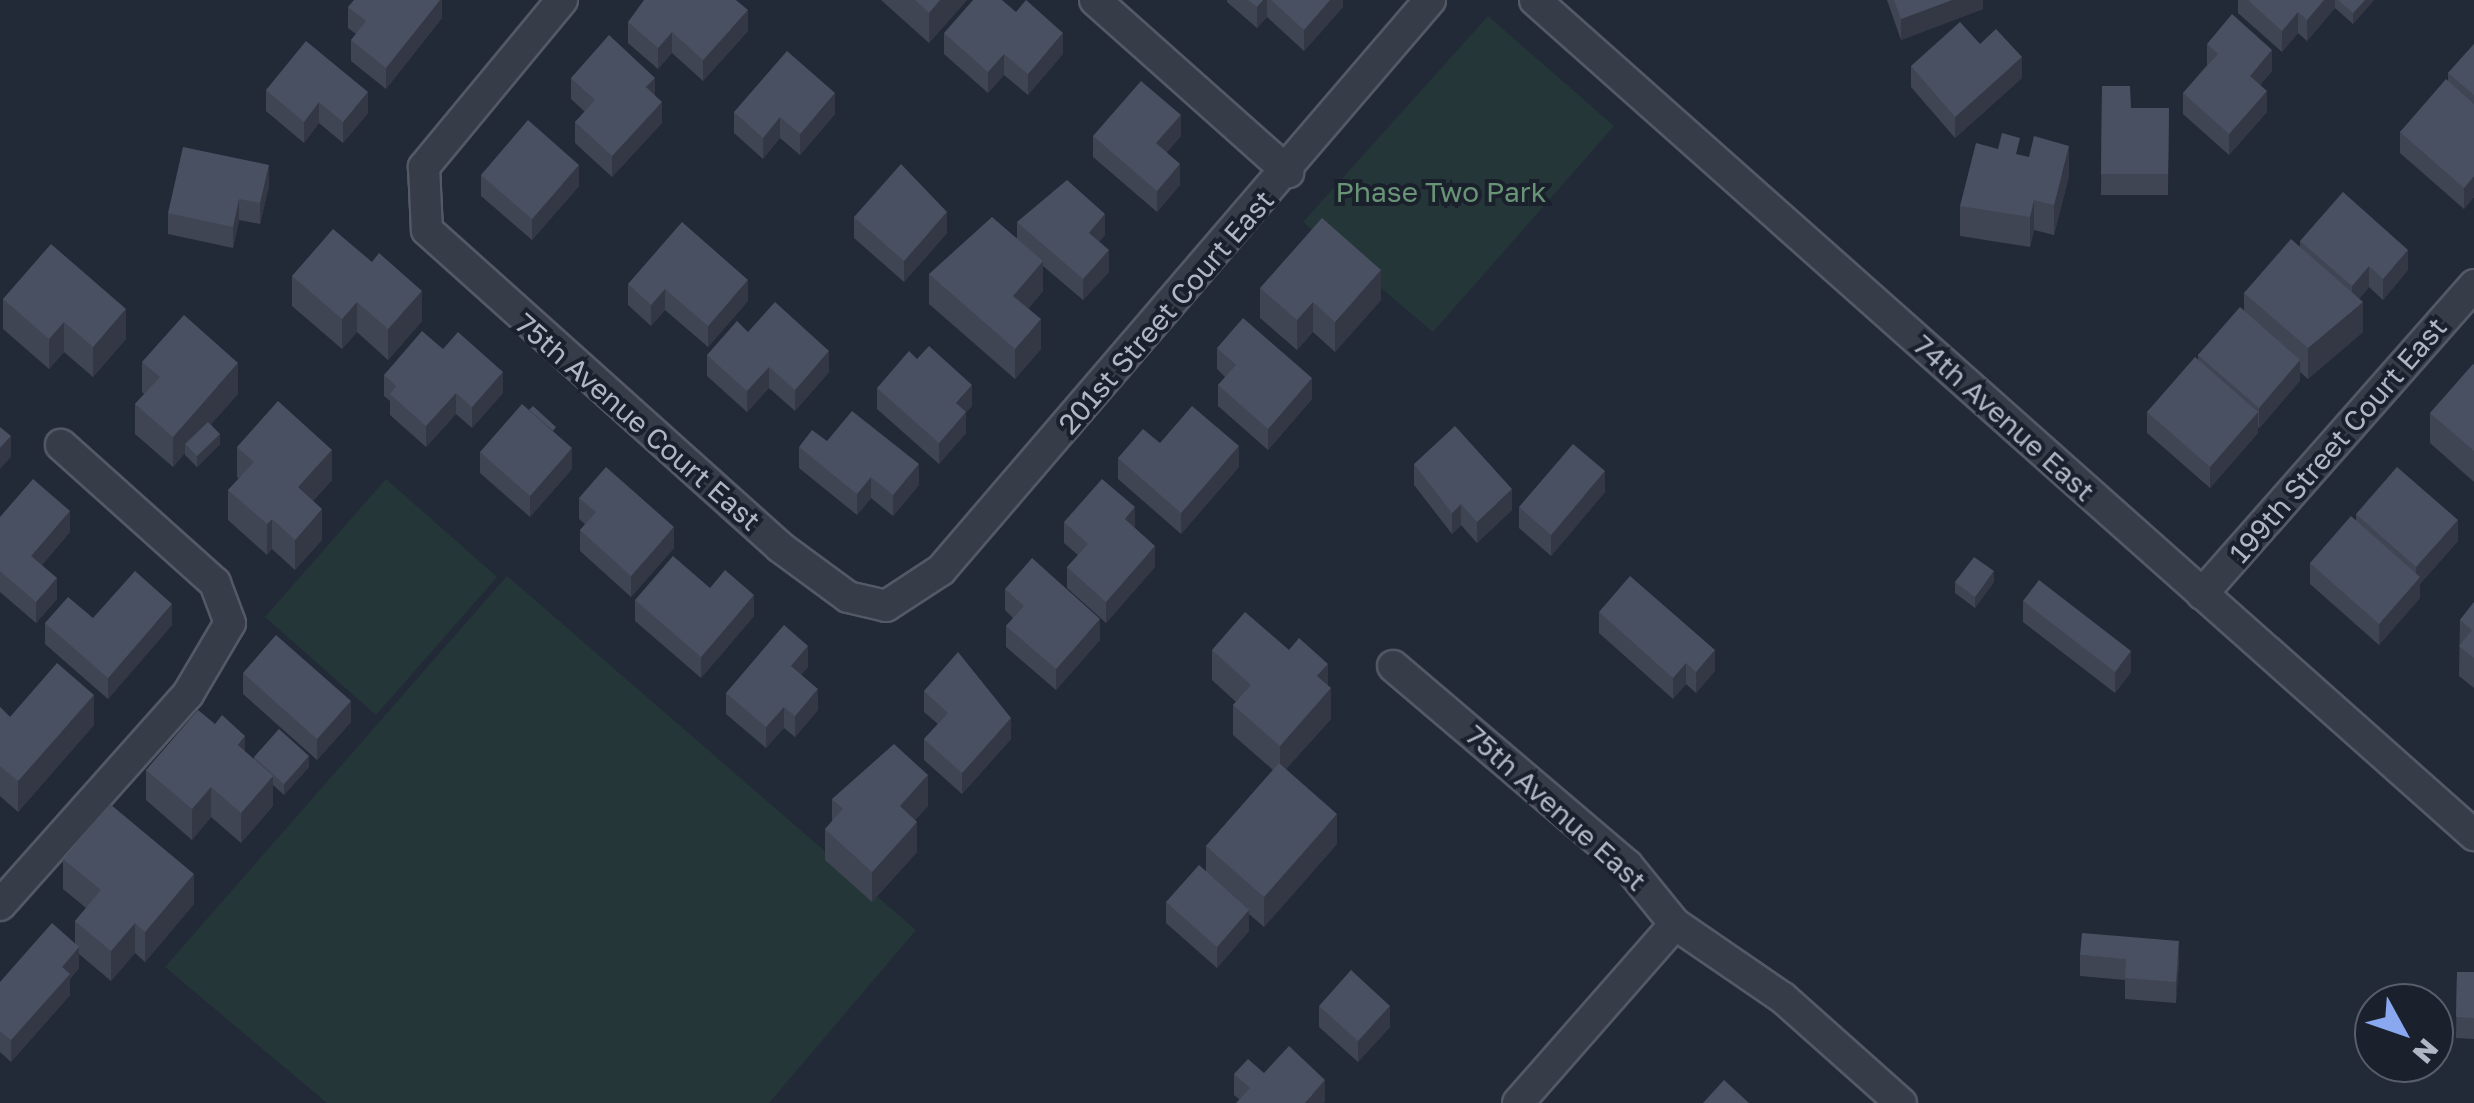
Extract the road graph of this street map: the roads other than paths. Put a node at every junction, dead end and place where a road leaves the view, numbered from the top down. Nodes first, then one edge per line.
1 (562, 0) edge
2 (1095, 0) edge
3 (1430, 0) edge
4 (1535, 0) edge
5 (1288, 172) junction
6 (2474, 286) edge
7 (62, 445) dead end
8 (2202, 594) junction
9 (886, 606) joint
10 (1393, 666) dead end
11 (2474, 835) edge
12 (6, 886) edge
13 (1675, 924) junction
14 (1518, 1103) edge
15 (1901, 1103) edge

1 - 9 street, 75th Avenue Court East
2 - 5 street
3 - 5 street, 201st Street Court East
4 - 8 street, 74th Avenue East
5 - 9 street, 201st Street Court East
6 - 8 street, 199th Street Court East
7 - 12 street
8 - 11 street, 74th Avenue East
10 - 13 street, 75th Avenue East
13 - 14 street
13 - 15 street, 75th Avenue East

